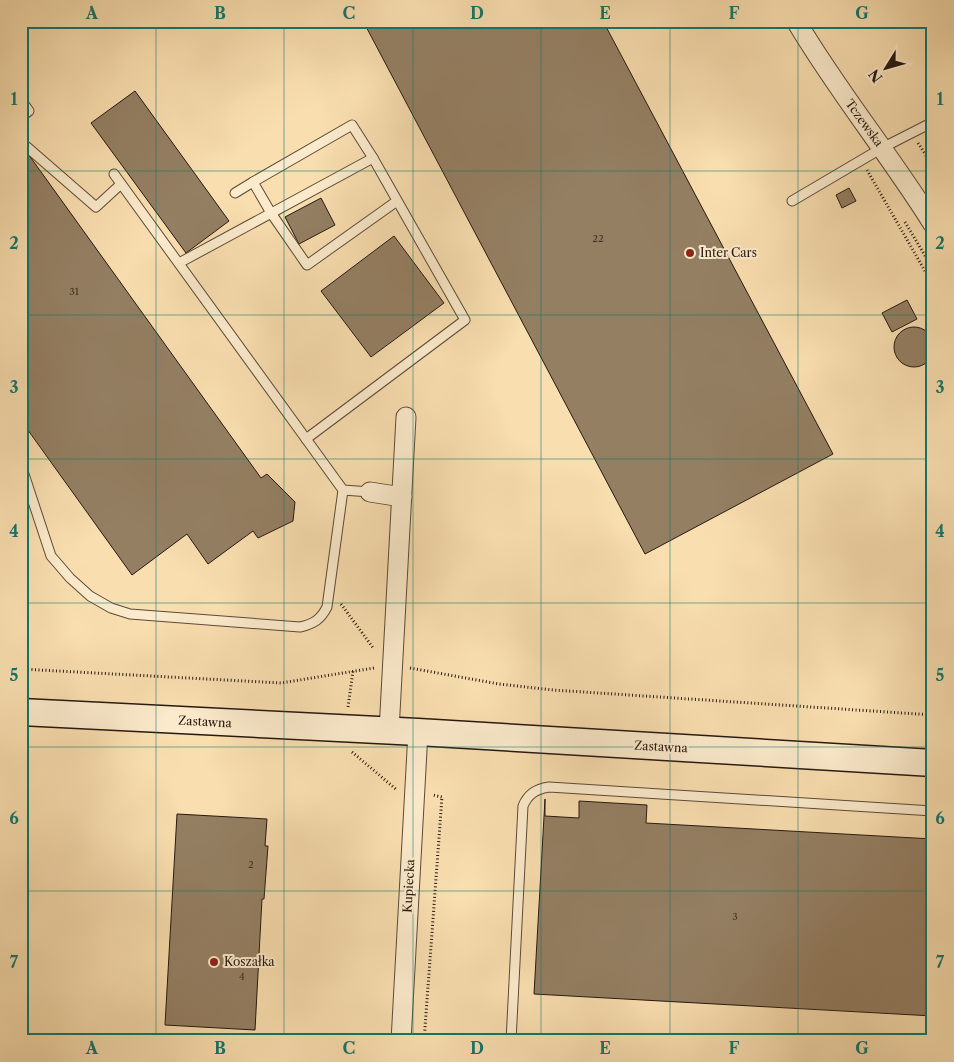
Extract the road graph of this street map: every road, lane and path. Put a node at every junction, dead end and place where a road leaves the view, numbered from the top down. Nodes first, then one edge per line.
1 (796, 21) edge
2 (21, 100) edge
3 (21, 116) edge
4 (933, 122) edge
5 (911, 132) junction
6 (882, 148) junction
7 (21, 151) edge
8 (373, 158) junction
9 (862, 161) junction
10 (933, 166) edge
11 (114, 174) dead end
12 (253, 182) junction
13 (121, 184) junction
14 (235, 193) dead end
15 (397, 201) junction
16 (792, 201) dead end
17 (271, 213) junction
18 (905, 222) dead end
19 (933, 224) edge
20 (179, 263) junction
21 (933, 269) edge
22 (933, 285) edge
23 (406, 417) dead end
24 (306, 439) junction
25 (21, 465) edge
26 (343, 490) junction
27 (370, 492) joint
28 (402, 497) junction
29 (338, 600) dead end
30 (376, 651) dead end
31 (381, 667) dead end
32 (407, 668) dead end
33 (21, 669) edge
34 (21, 712) edge
35 (933, 715) edge
36 (390, 731) junction
37 (418, 732) junction
38 (933, 763) edge
39 (406, 790) junction
40 (933, 811) edge
41 (401, 1041) edge
42 (424, 1041) edge
43 (511, 1041) edge

1 - 6 street, Tczewska
2 - 3 lane
4 - 5 lane
5 - 6 lane
5 - 10 path
6 - 9 lane
6 - 19 street, Tczewska
7 - 13 lane
8 - 12 lane
8 - 15 lane
8 - 17 lane
9 - 16 lane
9 - 22 path
11 - 13 lane
12 - 14 lane
12 - 17 lane
13 - 20 lane
15 - 17 lane
15 - 24 lane
17 - 20 lane
18 - 21 path
20 - 24 lane
23 - 28 street
24 - 26 lane
25 - 26 lane
26 - 27 lane
27 - 28 street
28 - 36 street
29 - 30 path
31 - 33 path
32 - 35 path
34 - 36 main road, Zastawna
36 - 37 main road, Zastawna
37 - 38 main road, Zastawna
37 - 39 street, Kupiecka
39 - 41 street, Kupiecka
39 - 42 path
40 - 43 lane

